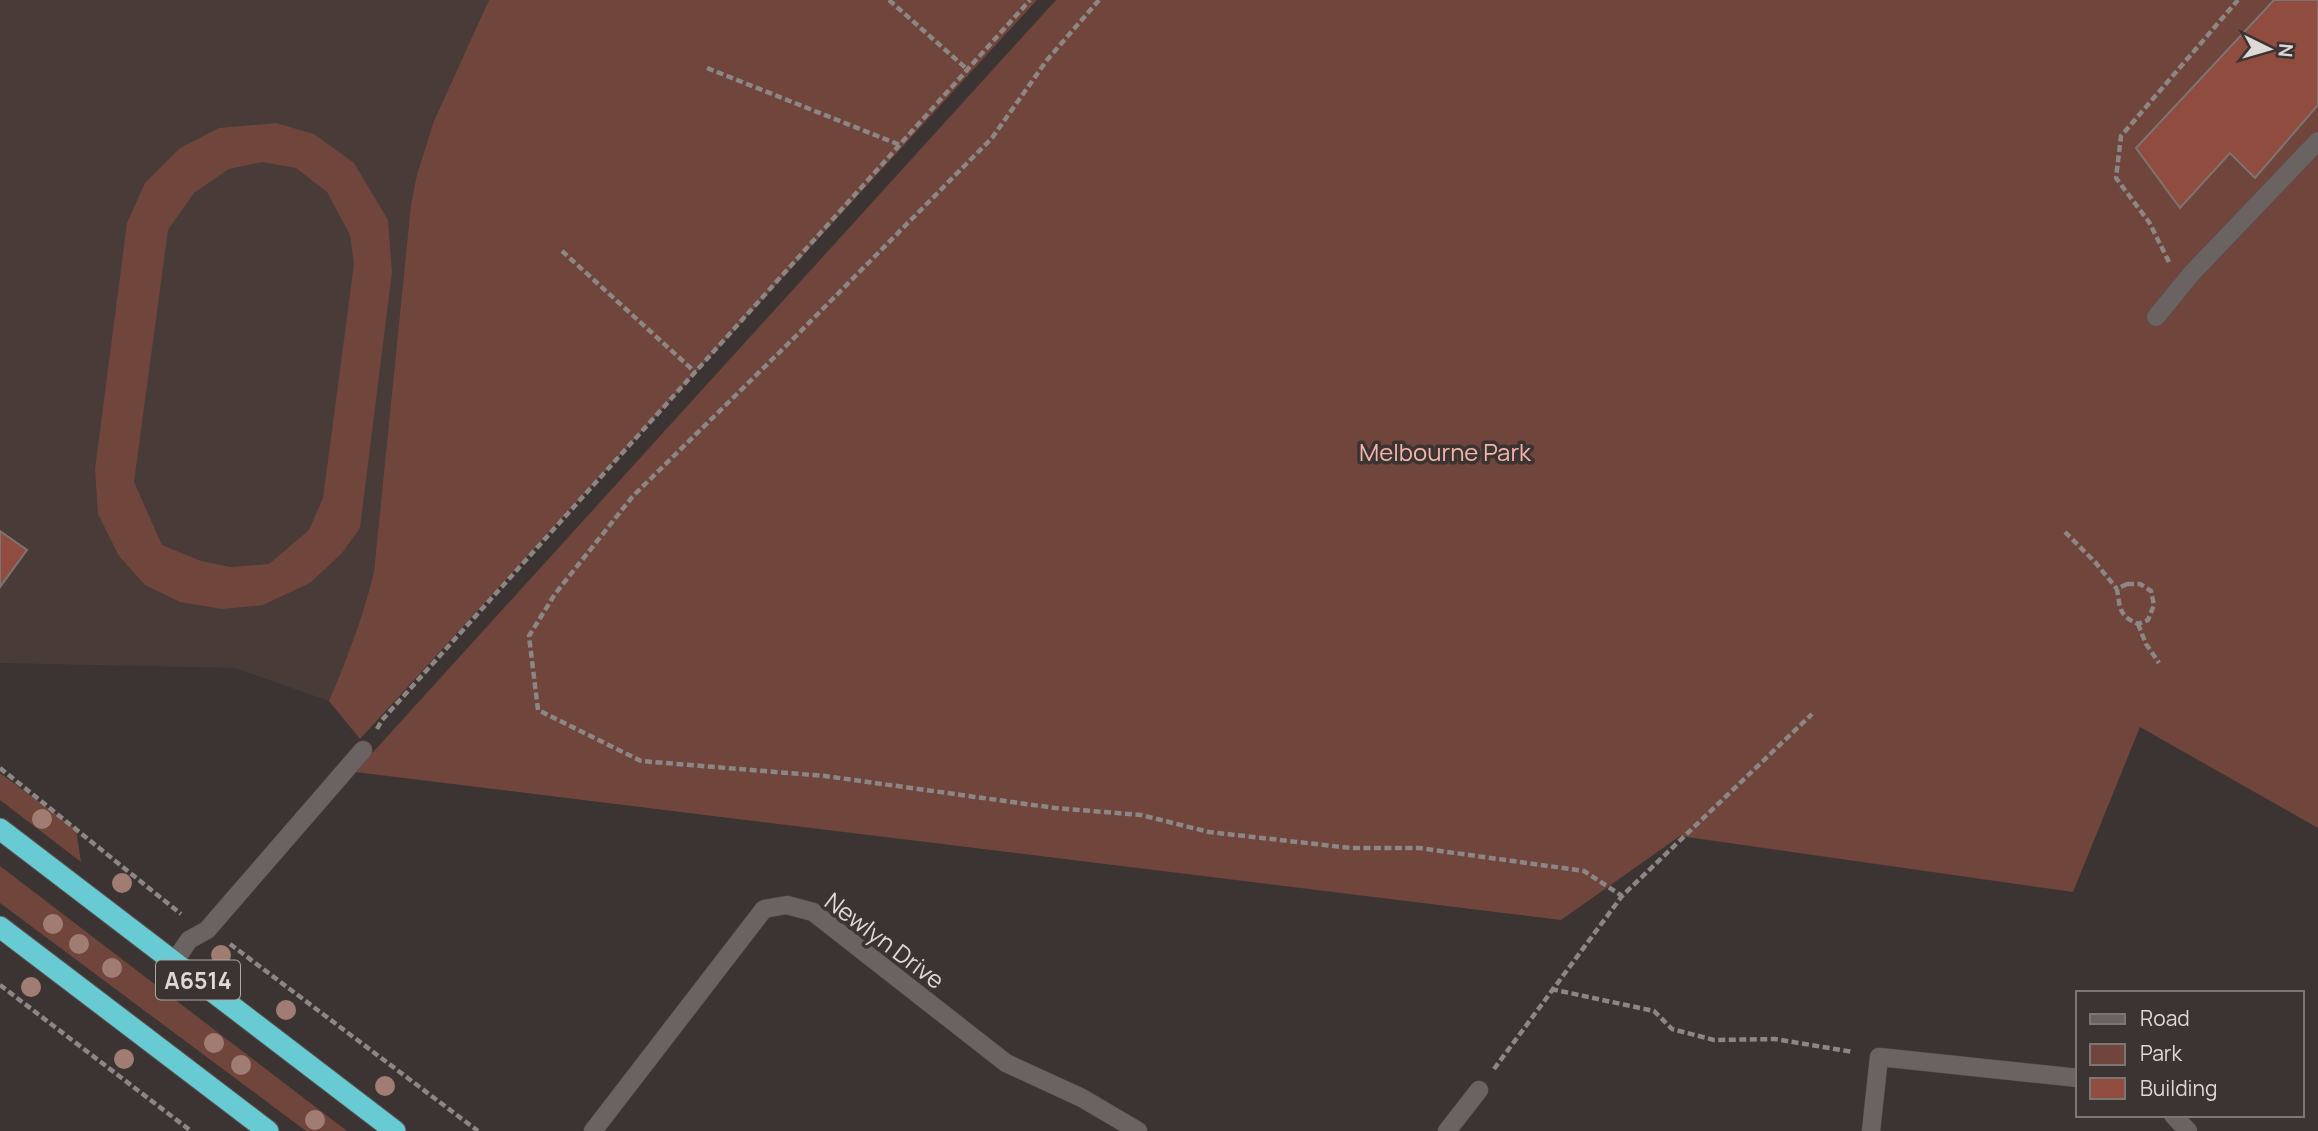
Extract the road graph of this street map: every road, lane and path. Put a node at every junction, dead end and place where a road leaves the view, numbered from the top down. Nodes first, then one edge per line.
1 (889, 0) edge
2 (1030, 0) edge
3 (1099, 0) edge
4 (2238, 0) edge
5 (707, 68) dead end
6 (968, 70) junction
7 (2318, 141) edge
8 (900, 145) junction
9 (562, 251) dead end
10 (2168, 302) junction
11 (2156, 317) dead end
12 (695, 372) junction
13 (2065, 532) dead end
14 (2117, 589) junction
15 (2138, 624) junction
16 (2159, 663) dead end
17 (1812, 714) dead end
18 (363, 750) joint
19 (0, 768) edge
20 (0, 829) edge
21 (1622, 896) junction
22 (0, 927) edge
23 (207, 930) junction
24 (174, 962) junction
25 (0, 985) edge
26 (1551, 989) junction
27 (1879, 1057) junction
28 (2076, 1078) edge
29 (1479, 1090) joint
30 (2175, 1117) edge
31 (191, 1131) edge
32 (268, 1131) edge
33 (395, 1131) edge
34 (478, 1131) edge
35 (593, 1131) edge
36 (1138, 1131) edge
37 (1447, 1131) edge
38 (1871, 1131) edge
39 (2188, 1131) edge

1 - 6 path
2 - 6 path
3 - 21 path
4 - 10 path
5 - 8 path
6 - 8 path
7 - 10 street
8 - 12 path
9 - 12 path
10 - 11 street
12 - 18 path
13 - 14 path
14 - 15 path
14 - 15 path
15 - 16 path
17 - 21 path
18 - 23 street
19 - 23 path
20 - 24 highway, A6514
21 - 26 path
22 - 32 highway, A6514
23 - 24 street
23 - 34 path
24 - 33 highway, A6514
25 - 31 path
26 - 27 path
26 - 29 path
27 - 28 street
27 - 38 street
29 - 37 street
30 - 39 street
35 - 36 street, Newlyn Drive

